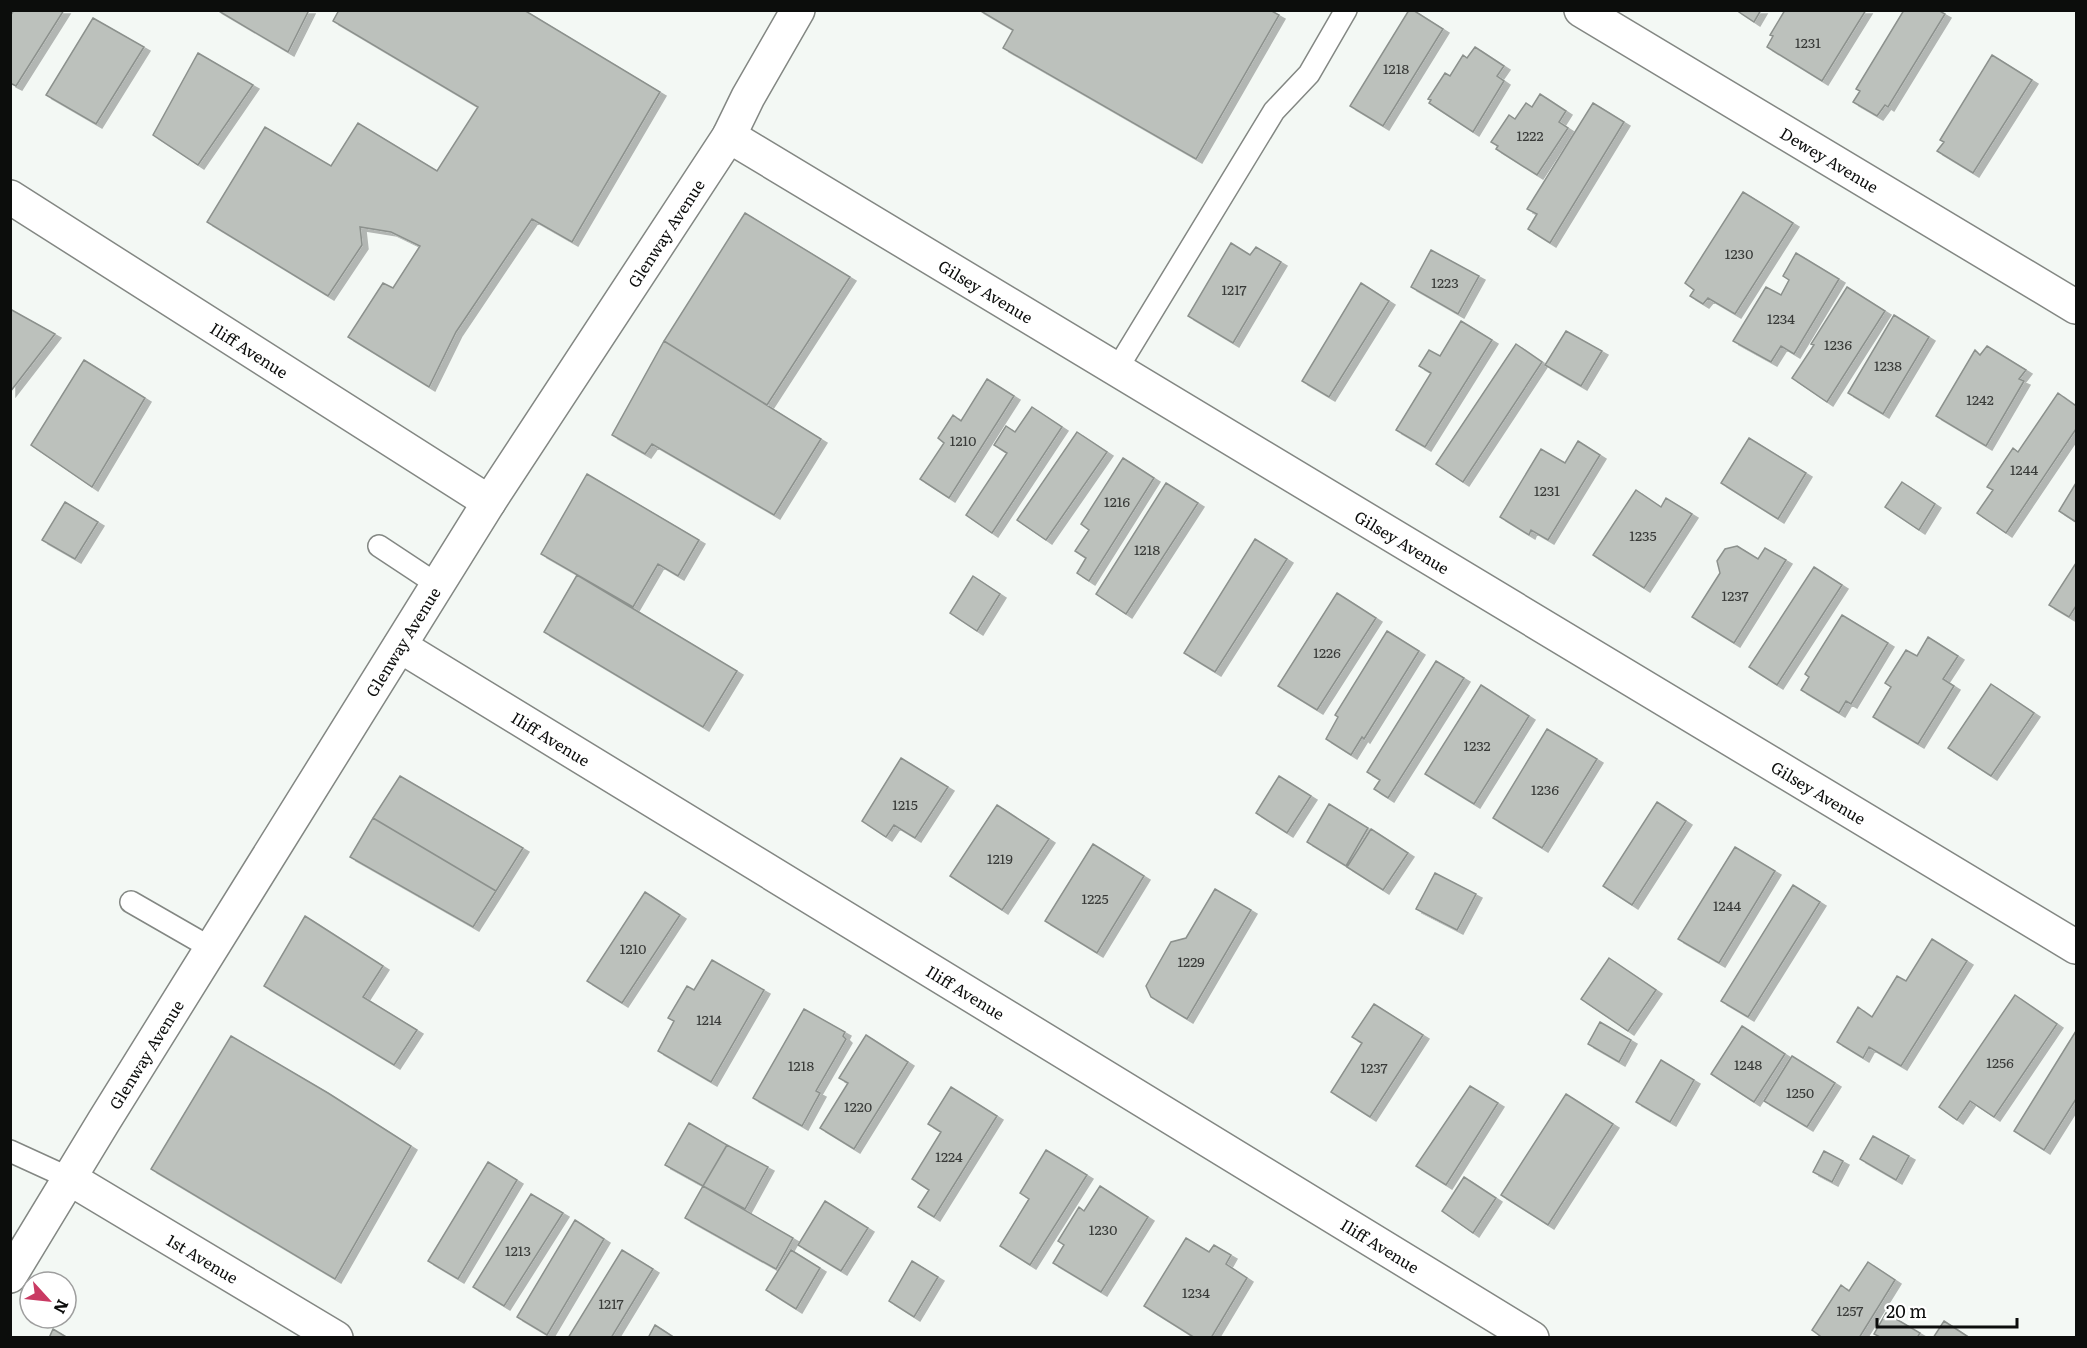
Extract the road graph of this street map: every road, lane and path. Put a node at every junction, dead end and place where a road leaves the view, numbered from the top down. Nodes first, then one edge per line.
1 (798, 10) edge
2 (1346, 10) edge
3 (1581, 10) edge
4 (729, 136) junction
5 (10, 197) edge
6 (2076, 307) edge
7 (1117, 369) junction
8 (489, 501) junction
9 (379, 546) dead end
10 (438, 585) junction
11 (400, 646) junction
12 (131, 902) dead end
13 (2076, 947) edge
14 (211, 948) junction
15 (10, 1151) edge
16 (69, 1178) junction
17 (10, 1276) edge
18 (336, 1338) edge
19 (1532, 1338) edge

1 - 4 street, Glenway Avenue
2 - 7 lane
3 - 6 street, Dewey Avenue
4 - 7 street, Gilsey Avenue
4 - 8 street, Glenway Avenue
5 - 8 street, Iliff Avenue
7 - 13 street, Gilsey Avenue
8 - 10 street, Glenway Avenue
9 - 10 lane
10 - 11 street, Glenway Avenue
11 - 14 street, Glenway Avenue
11 - 19 street, Iliff Avenue
12 - 14 lane
14 - 16 street, Glenway Avenue
15 - 16 lane
16 - 17 street, Glenway Avenue
16 - 18 street, 1st Avenue

